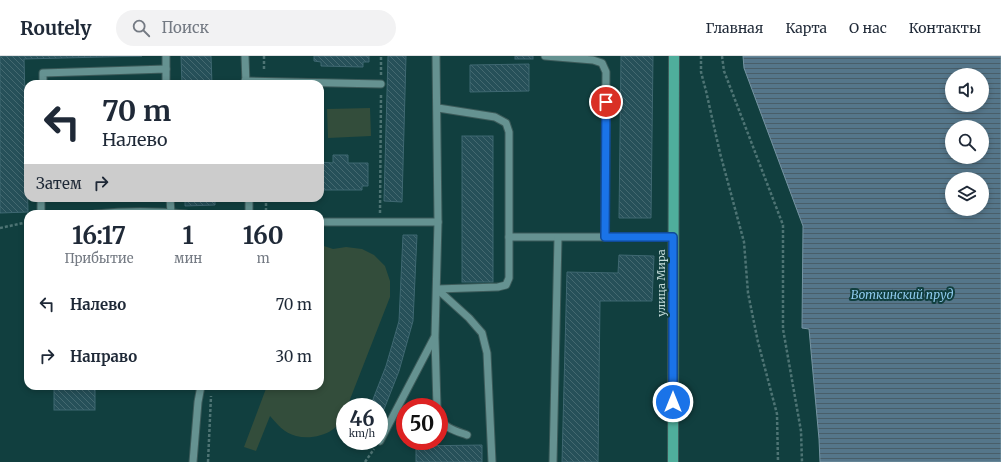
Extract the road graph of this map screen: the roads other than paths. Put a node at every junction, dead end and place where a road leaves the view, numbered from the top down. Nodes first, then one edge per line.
1 (166, 56) edge
2 (245, 56) edge
3 (436, 56) edge
4 (546, 56) edge
5 (674, 56) edge
6 (166, 69) junction
7 (43, 80) edge
8 (166, 80) edge
9 (246, 80) edge
10 (324, 83) edge
11 (381, 84) road end
12 (438, 108) junction
13 (324, 222) edge
14 (438, 222) junction
15 (509, 237) junction
16 (605, 237) junction
17 (673, 237) junction
18 (558, 238) junction
19 (437, 290) junction
20 (435, 336) junction
21 (200, 390) edge
22 (437, 398) edge
23 (388, 425) edge
24 (448, 427) edge
25 (466, 434) dead end
26 (193, 462) edge
27 (492, 462) edge
28 (553, 462) edge
29 (673, 462) edge

1 - 6 lane
2 - 9 lane
3 - 12 lane
4 - 16 lane
5 - 17 main road, улица Мира
6 - 7 lane
6 - 8 lane
10 - 11 lane
12 - 14 lane
12 - 15 lane
13 - 14 lane
14 - 19 lane
15 - 18 lane
15 - 19 lane
16 - 17 lane
16 - 18 lane
17 - 29 main road, улица Мира
18 - 28 lane
19 - 20 lane
19 - 27 lane
20 - 22 lane
20 - 23 lane
21 - 26 lane
24 - 25 lane

